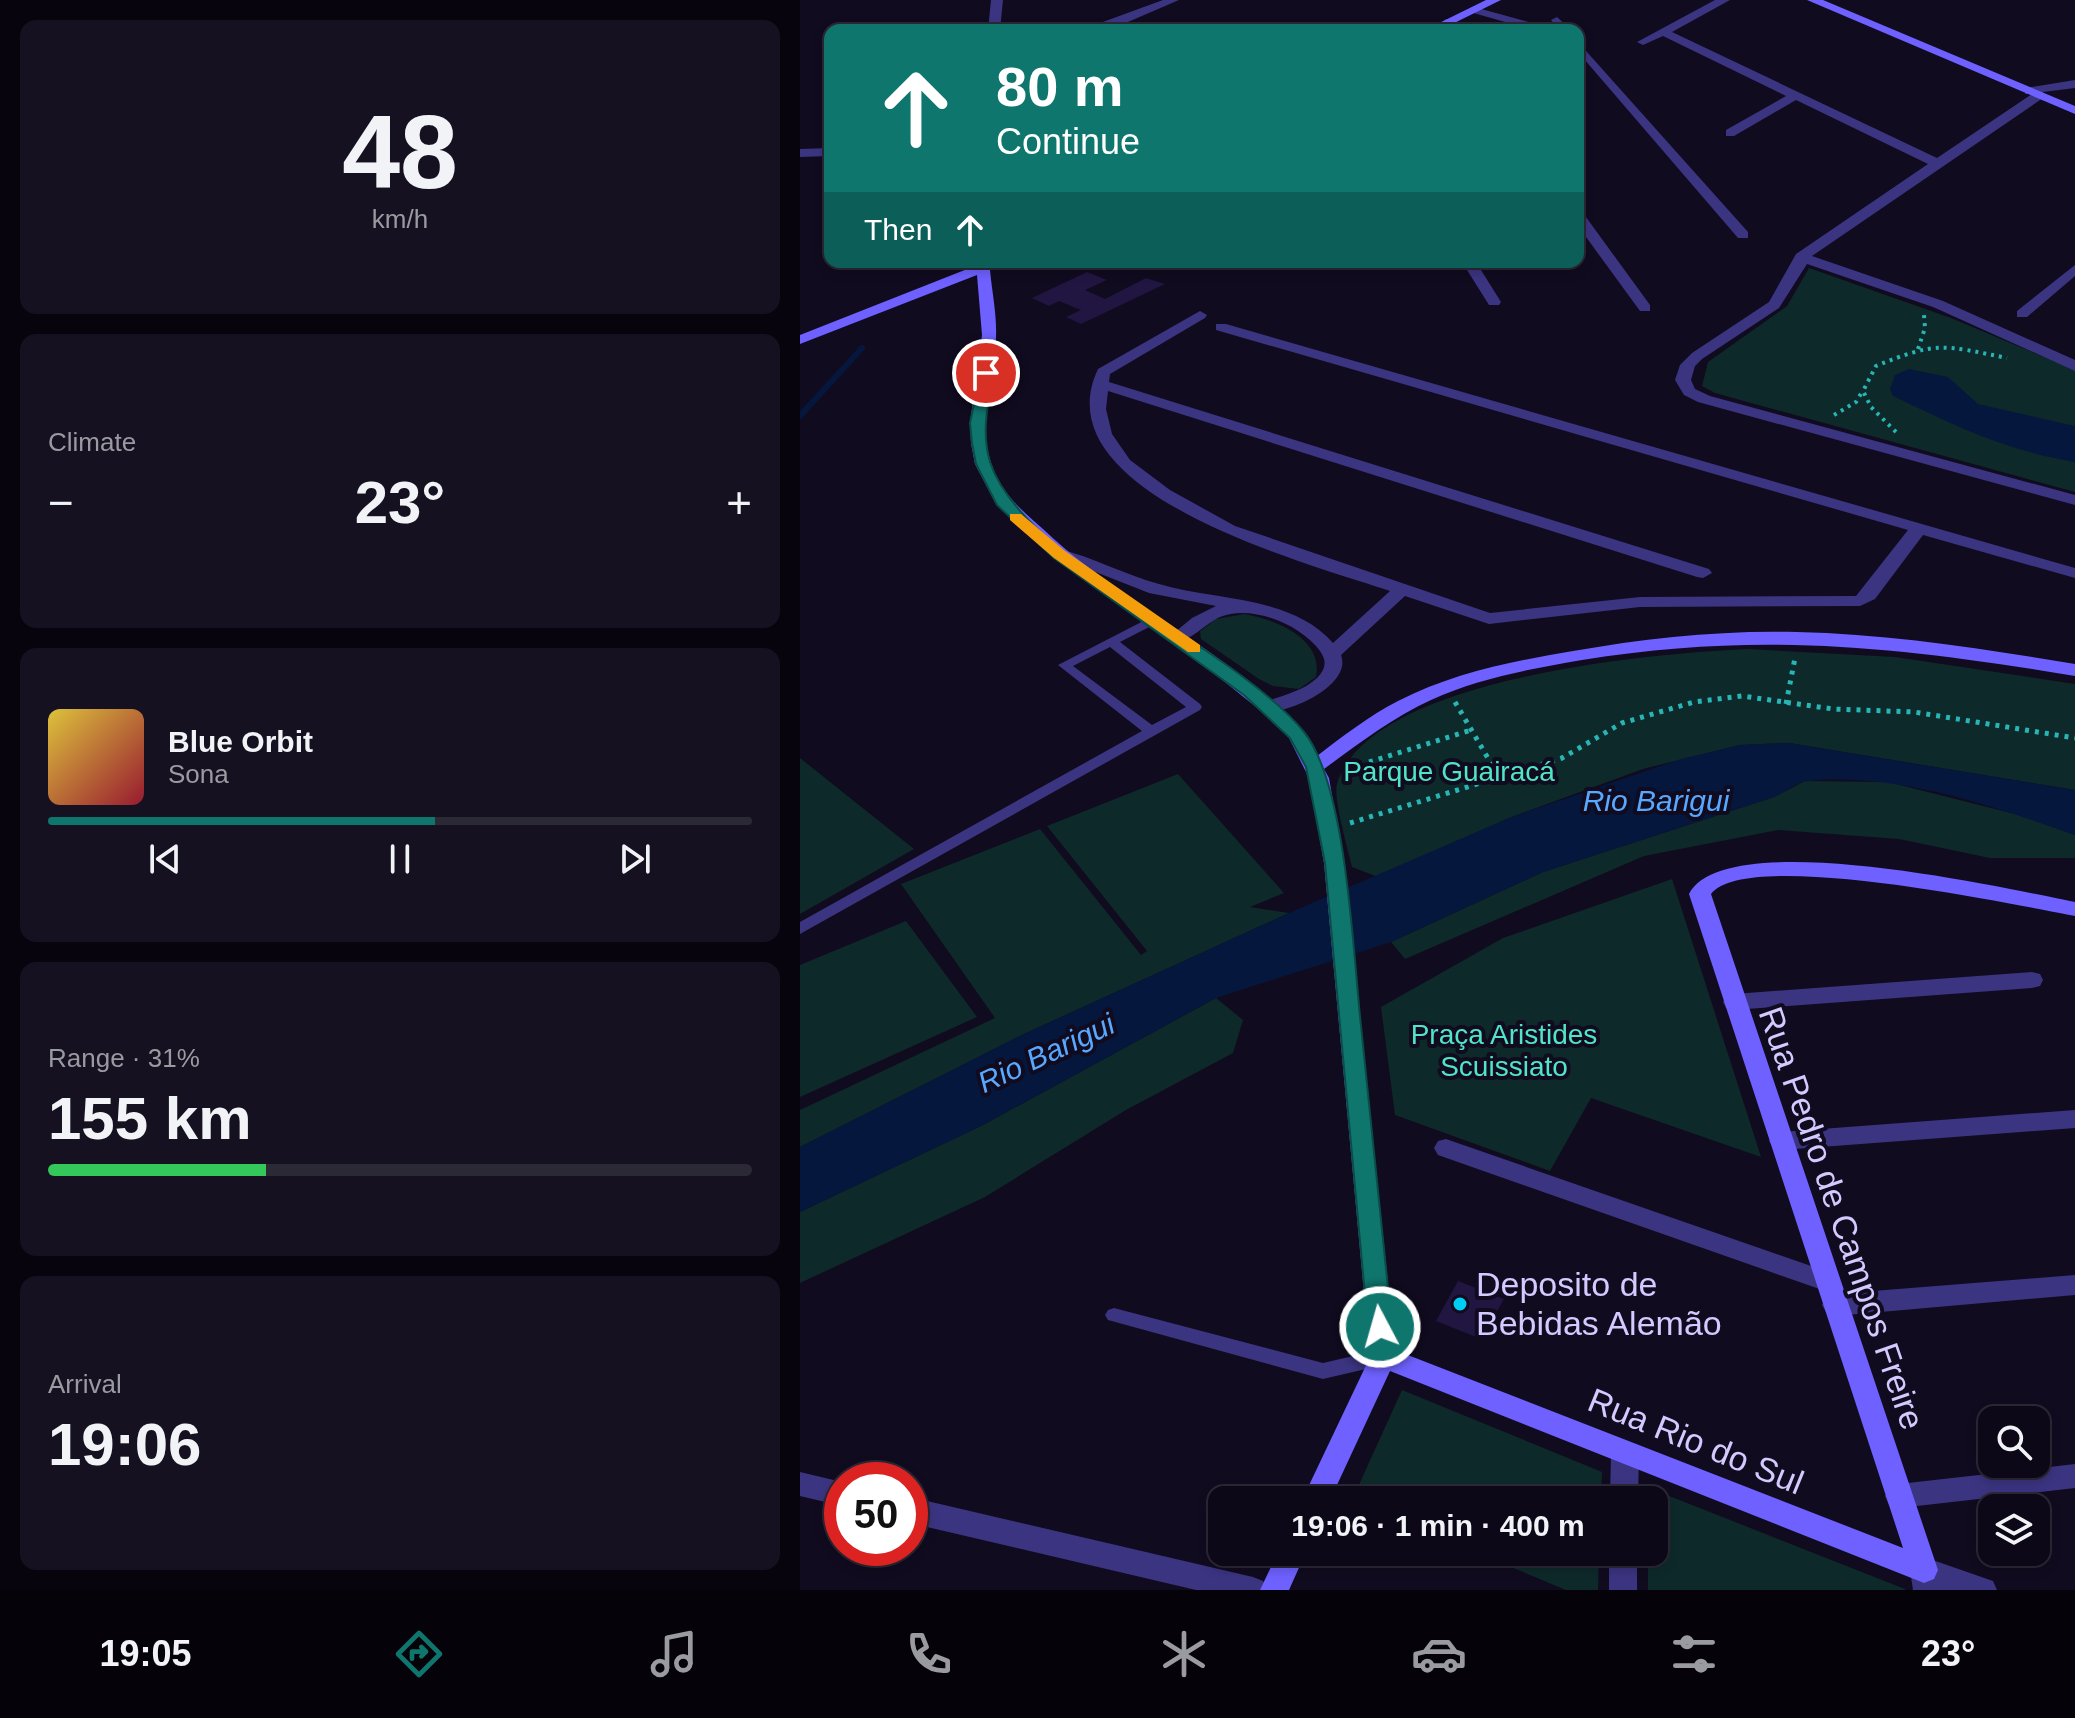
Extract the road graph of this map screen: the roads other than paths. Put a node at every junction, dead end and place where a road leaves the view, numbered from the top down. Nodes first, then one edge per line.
1 (997, 0) edge
2 (1173, 0) edge
3 (1495, 0) edge
4 (1724, 0) edge
5 (1813, 0) edge
6 (1474, 10) junction
7 (1453, 20) junction
8 (995, 24) edge
9 (1115, 24) edge
10 (1444, 24) edge
11 (1462, 24) edge
12 (1474, 24) edge
13 (1524, 24) edge
14 (1663, 32) junction
15 (1643, 42) dead end
16 (1584, 52) edge
17 (2075, 84) edge
18 (2034, 93) junction
19 (1796, 95) junction
20 (2075, 110) edge
21 (1730, 133) dead end
22 (824, 152) edge
23 (800, 153) edge
24 (1938, 164) junction
25 (1584, 224) edge
26 (1743, 235) dead end
27 (1801, 257) junction
28 (978, 268) edge
29 (988, 268) edge
30 (1473, 268) edge
31 (2075, 269) edge
32 (1494, 302) dead end
33 (1645, 308) dead end
34 (2022, 314) dead end
35 (1200, 315) dead end
36 (1221, 327) dead end
37 (800, 340) edge
38 (2075, 366) edge
39 (1101, 384) junction
40 (2075, 500) edge
41 (1919, 528) junction
42 (1059, 554) junction
43 (1703, 573) dead end
44 (2075, 573) edge
45 (1402, 589) junction
46 (1241, 606) junction
47 (1153, 620) junction
48 (1178, 637) junction
49 (1111, 641) junction
50 (1333, 653) junction
51 (2075, 670) edge
52 (1268, 707) junction
53 (1152, 732) junction
54 (1317, 772) junction
55 (2075, 909) edge
56 (800, 929) edge
57 (2032, 980) dead end
58 (1734, 1002) junction
59 (2075, 1119) edge
60 (1781, 1141) junction
61 (1446, 1148) dead end
62 (2075, 1285) edge
63 (1832, 1293) junction
64 (1114, 1315) dead end
65 (1383, 1357) junction
66 (1625, 1453) junction
67 (2075, 1476) edge
68 (800, 1484) edge
69 (1323, 1486) edge
70 (1624, 1486) edge
71 (824, 1490) edge
72 (1899, 1496) junction
73 (928, 1514) edge
74 (1285, 1566) edge
75 (1623, 1566) edge
76 (1926, 1580) edge
77 (1253, 1590) edge
78 (1274, 1590) edge
79 (1623, 1590) edge
80 (1983, 1590) edge

1 - 8 street
2 - 9 street
3 - 6 street
4 - 14 street
5 - 18 street
6 - 7 street
6 - 13 street
7 - 10 street
7 - 11 street
7 - 12 street
14 - 15 street
14 - 19 street
16 - 26 street
17 - 18 street
18 - 20 street
18 - 24 street
19 - 21 street
19 - 24 street
22 - 23 street
24 - 27 street
25 - 33 street
27 - 38 street
27 - 40 street
28 - 37 street
29 - 42 street
30 - 32 street
31 - 34 street
35 - 39 street
36 - 41 street
39 - 43 street
39 - 45 street
41 - 44 street
41 - 45 street
42 - 46 street
42 - 47 street
45 - 50 street
46 - 48 street
46 - 50 street
47 - 48 street
47 - 49 lane
48 - 52 street
49 - 53 lane
49 - 53 lane
50 - 52 street
51 - 54 street
52 - 54 street
53 - 56 lane
54 - 65 street
55 - 58 street, Rua Pedro de Campos Freire
57 - 58 street
58 - 60 street, Rua Pedro de Campos Freire
59 - 60 street
60 - 63 street, Rua Pedro de Campos Freire
61 - 63 street
62 - 63 street
63 - 72 street, Rua Pedro de Campos Freire
64 - 65 lane
65 - 66 street, Rua Rio do Sul
65 - 69 street
66 - 70 street
66 - 76 street, Rua Rio do Sul
67 - 72 street
68 - 71 street
72 - 76 street, Rua Pedro de Campos Freire
73 - 77 street
74 - 78 street
75 - 79 street
76 - 80 street, Rua Rio do Sul

